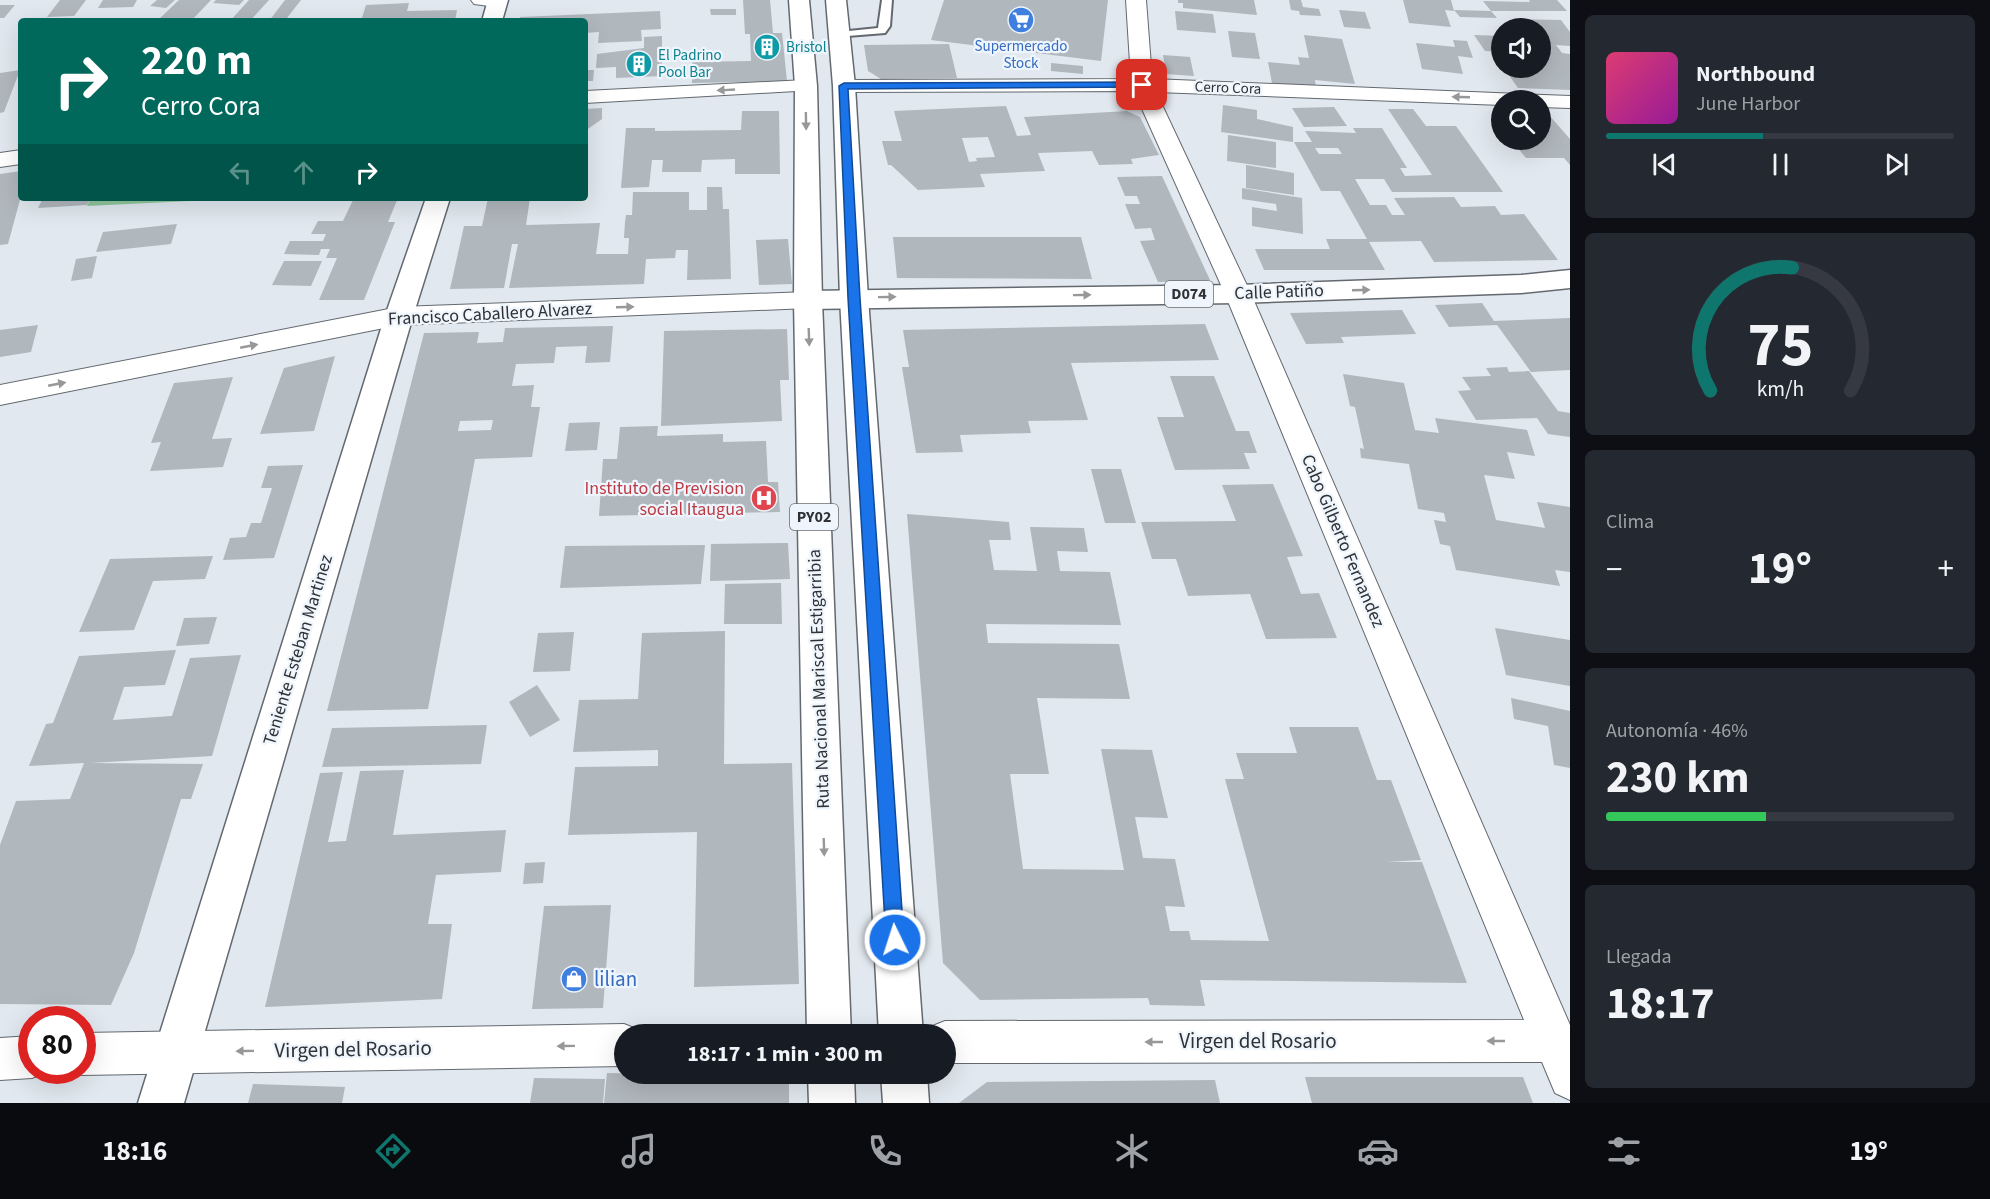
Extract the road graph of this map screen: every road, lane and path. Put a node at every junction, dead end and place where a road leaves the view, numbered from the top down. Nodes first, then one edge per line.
1 (799, 0) edge
2 (836, 0) edge
3 (887, 0) edge
4 (1136, 0) edge
5 (839, 35) junction
6 (1142, 85) junction
7 (806, 86) junction
8 (844, 86) junction
9 (588, 97) edge
10 (1491, 98) edge
11 (1551, 101) edge
12 (1570, 102) edge
13 (18, 158) edge
14 (0, 160) edge
15 (437, 201) edge
16 (1570, 279) edge
17 (1238, 294) junction
18 (854, 298) junction
19 (808, 300) junction
20 (399, 316) junction
21 (0, 395) edge
22 (829, 1024) edge
23 (900, 1024) edge
24 (956, 1042) edge
25 (1562, 1044) edge
26 (614, 1045) edge
27 (177, 1052) junction
28 (96, 1054) edge
29 (18, 1058) edge
30 (0, 1059) edge
31 (1570, 1078) edge
32 (831, 1084) edge
33 (905, 1084) edge
34 (161, 1103) edge
35 (832, 1103) edge
36 (906, 1103) edge

1 - 7 main road, Ruta Nacional Mariscal Estigarribia / PY02
2 - 5 main road
3 - 5 lane
4 - 6 street, Cabo Gilberto Fernandez
5 - 8 main road
6 - 8 street, Cerro Cora
10 -> 6 street, Cerro Cora
6 - 17 street, Cabo Gilberto Fernandez
7 -> 9 street
7 -> 19 main road, Ruta Nacional Mariscal Estigarribia / PY02
8 - 18 main road
11 - 12 street, Cerro Cora
13 - 14 street
15 - 20 main road, Teniente Esteban Martinez
17 -> 16 main road, Calle Patiño / D074
18 -> 17 main road, Calle Patiño / D074
17 - 25 street, Cabo Gilberto Fernandez
18 - 19 main road, Calle Patiño / D074
18 - 23 main road
20 -> 19 street, Francisco Caballero Alvarez
19 -> 22 main road, Ruta Nacional Mariscal Estigarribia / PY02
21 -> 20 street, Francisco Caballero Alvarez
20 - 27 main road, Teniente Esteban Martinez
25 -> 24 street, Virgen del Rosario
25 - 31 street, Cabo Gilberto Fernandez
26 -> 27 street, Virgen del Rosario
27 - 28 street, Virgen del Rosario
27 - 34 main road, Teniente Esteban Martinez
29 - 30 street
32 - 35 main road
33 - 36 main road

